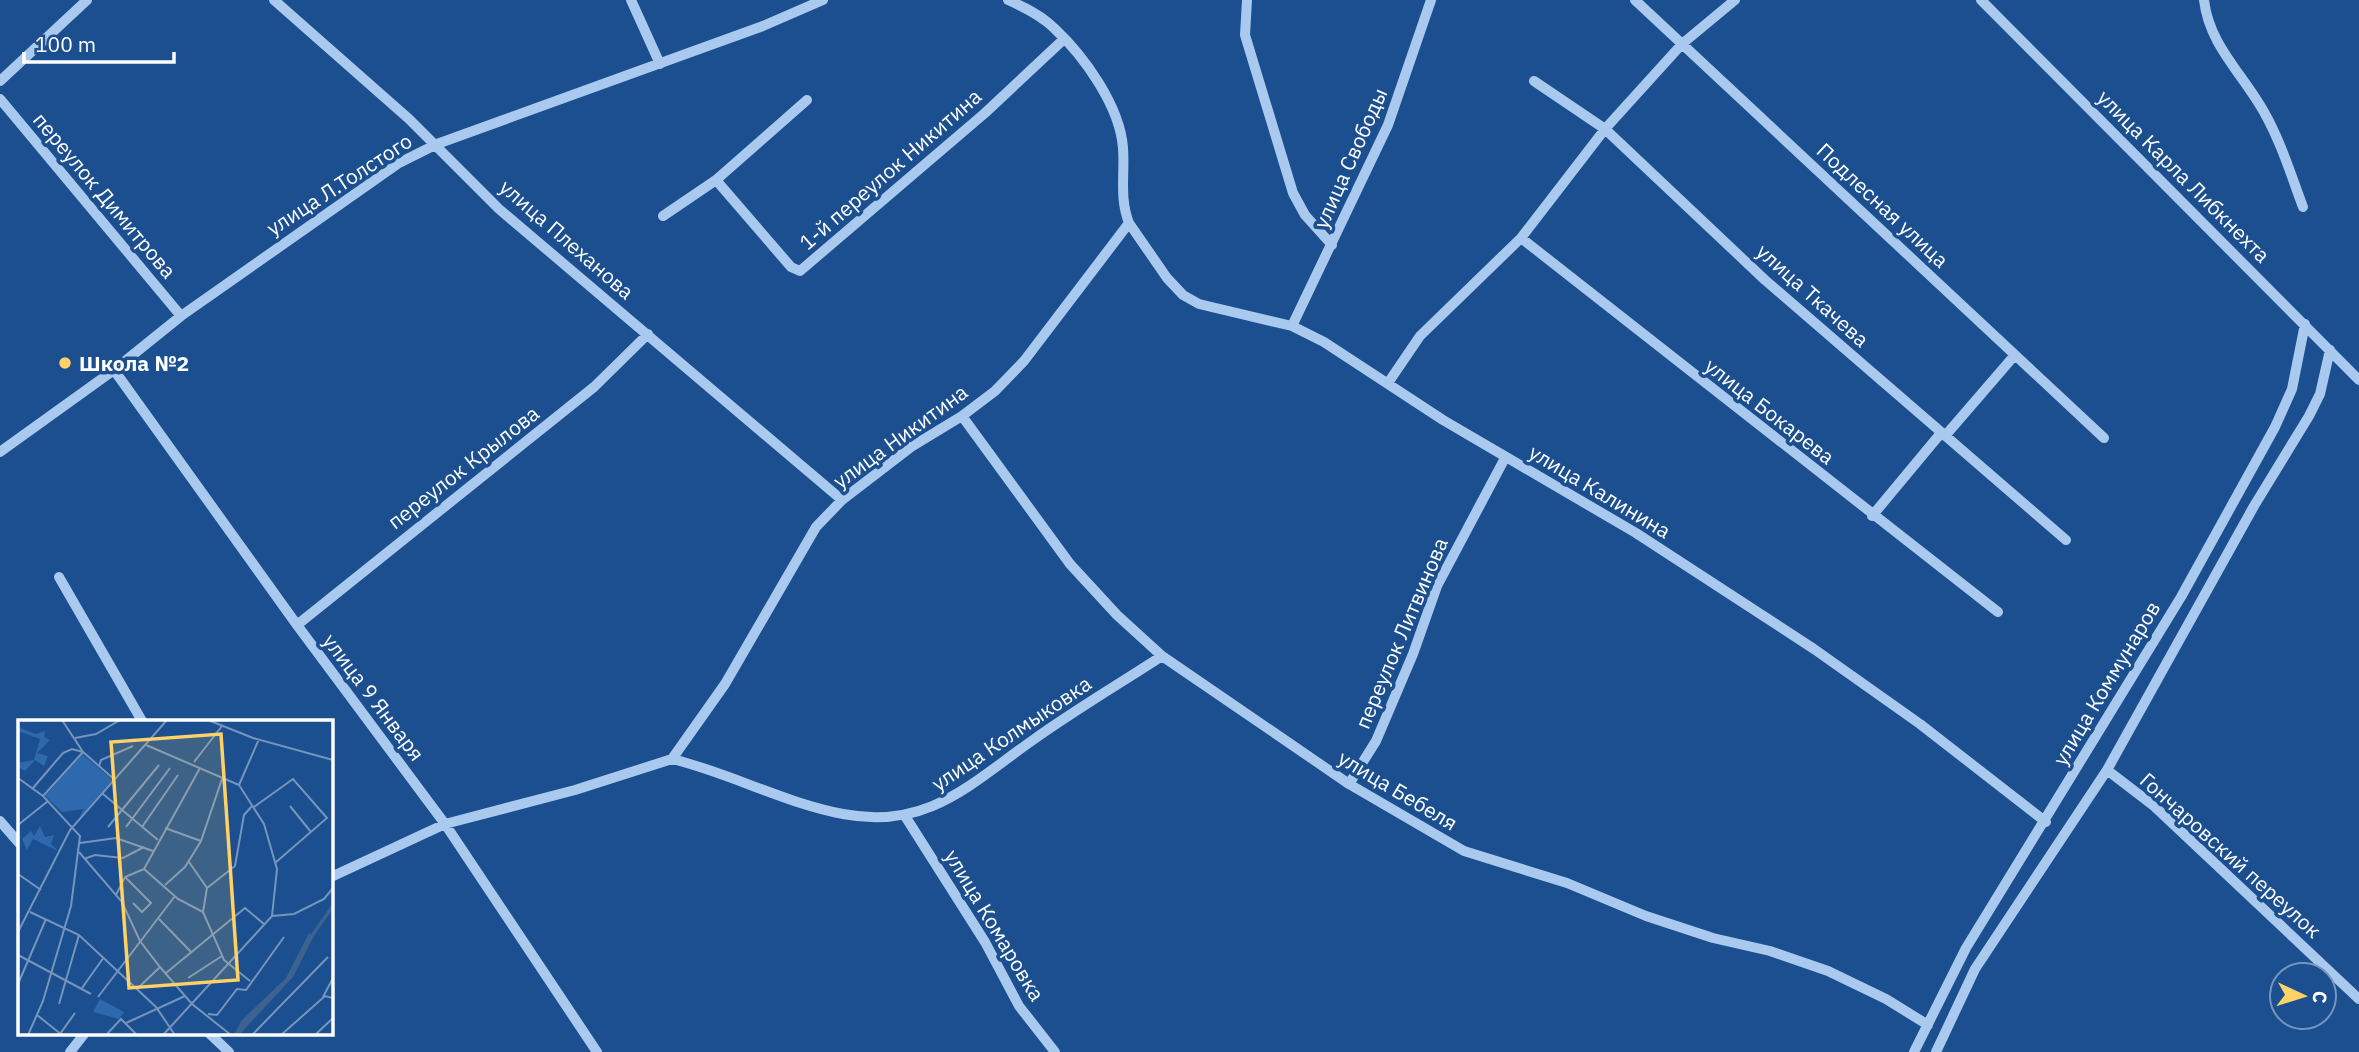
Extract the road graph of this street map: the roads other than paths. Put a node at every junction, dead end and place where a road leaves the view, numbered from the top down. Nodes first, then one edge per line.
1 (87, 0) edge
2 (274, 0) edge
3 (631, 0) edge
4 (822, 0) edge
5 (1008, 0) edge
6 (1247, 0) edge
7 (1431, 0) edge
8 (1635, 0) edge
9 (1735, 0) edge
10 (1999, 0) edge
11 (2204, 0) edge
12 (1985, 4) edge
13 (1064, 38) junction
14 (1682, 44) junction
15 (660, 64) junction
16 (0, 81) edge
17 (1534, 81) dead end
18 (0, 99) edge
19 (807, 100) dead end
20 (1605, 129) junction
21 (437, 144) junction
22 (716, 180) junction
23 (2303, 207) dead end
24 (663, 216) dead end
25 (1129, 223) junction
26 (1521, 238) junction
27 (1332, 245) junction
28 (181, 316) junction
29 (2305, 324) junction
30 (1292, 326) junction
31 (648, 334) junction
32 (2330, 350) junction
33 (2014, 356) junction
34 (114, 370) junction
35 (2359, 380) edge
36 (1388, 383) junction
37 (962, 416) junction
38 (1943, 435) junction
39 (2104, 438) dead end
40 (0, 453) edge
41 (1505, 458) junction
42 (842, 500) junction
43 (1872, 516) junction
44 (2066, 540) dead end
45 (59, 577) dead end
46 (1998, 612) dead end
47 (297, 625) junction
48 (1162, 656) junction
49 (141, 720) edge
50 (672, 759) junction
51 (2107, 770) junction
52 (1349, 784) junction
53 (905, 816) junction
54 (0, 821) edge
55 (2046, 822) junction
56 (445, 824) junction
57 (18, 842) edge
58 (332, 877) edge
59 (2359, 999) edge
60 (1928, 1026) junction
61 (84, 1034) edge
62 (210, 1034) edge
63 (70, 1052) edge
64 (229, 1052) edge
65 (597, 1052) edge
66 (1055, 1052) edge
67 (1914, 1052) edge
68 (1936, 1052) edge

1 - 16 street
2 - 21 street, улица Плеханова
3 - 15 street
4 - 15 street, улица Л.Толстого
5 - 13 street
6 - 27 street
7 - 27 street, улица Свободы
8 - 14 street, Подлесная улица
9 - 14 street
10 - 12 street
11 - 23 street
12 - 29 street, улица Карла Либкнехта
13 - 22 street, 1-й переулок Никитина
13 - 25 street
14 - 20 street
14 - 33 street, Подлесная улица
15 - 21 street, улица Л.Толстого
17 - 20 street, улица Ткачева
18 - 28 street, переулок Димитрова
19 - 22 street
20 - 26 street
20 - 38 street, улица Ткачева
21 - 28 street, улица Л.Толстого
21 - 31 street, улица Плеханова
22 - 24 street
25 - 30 street, улица Калинина
25 - 37 street, улица Никитина
26 - 36 street
26 - 43 street, улица Бокарева
27 - 30 street, улица Свободы
28 - 34 street, улица Л.Толстого
29 - 32 street, улица Карла Либкнехта
29 - 55 street, улица Коммунаров
30 - 36 street, улица Калинина
31 - 42 street, улица Плеханова
31 - 47 street, переулок Крылова
32 - 35 street, улица Карла Либкнехта
32 - 51 street, улица Коммунаров
33 - 38 street
33 - 39 street, Подлесная улица
34 - 40 street, улица Л.Толстого
34 - 47 street, улица 9 Января
36 - 41 street, улица Калинина
37 - 42 street, улица Никитина
37 - 48 street, улица Бебеля
38 - 43 street
38 - 44 street, улица Ткачева
41 - 52 street, переулок Литвинова
41 - 55 street, улица Калинина
42 - 50 street, улица Никитина
43 - 46 street, улица Бокарева
45 - 49 street
47 - 56 street, улица 9 Января
48 - 52 street, улица Бебеля
48 - 53 street, улица Колмыковка
50 - 53 street, улица Колмыковка
50 - 56 street
51 - 59 street, Гончаровский переулок
51 - 68 street, улица Коммунаров
52 - 60 street, улица Бебеля
53 - 66 street, улица Комаровка
54 - 57 street
55 - 60 street, улица Коммунаров
56 - 58 street
56 - 65 street, улица 9 Января
60 - 67 street, улица Коммунаров
61 - 63 street
62 - 64 street

